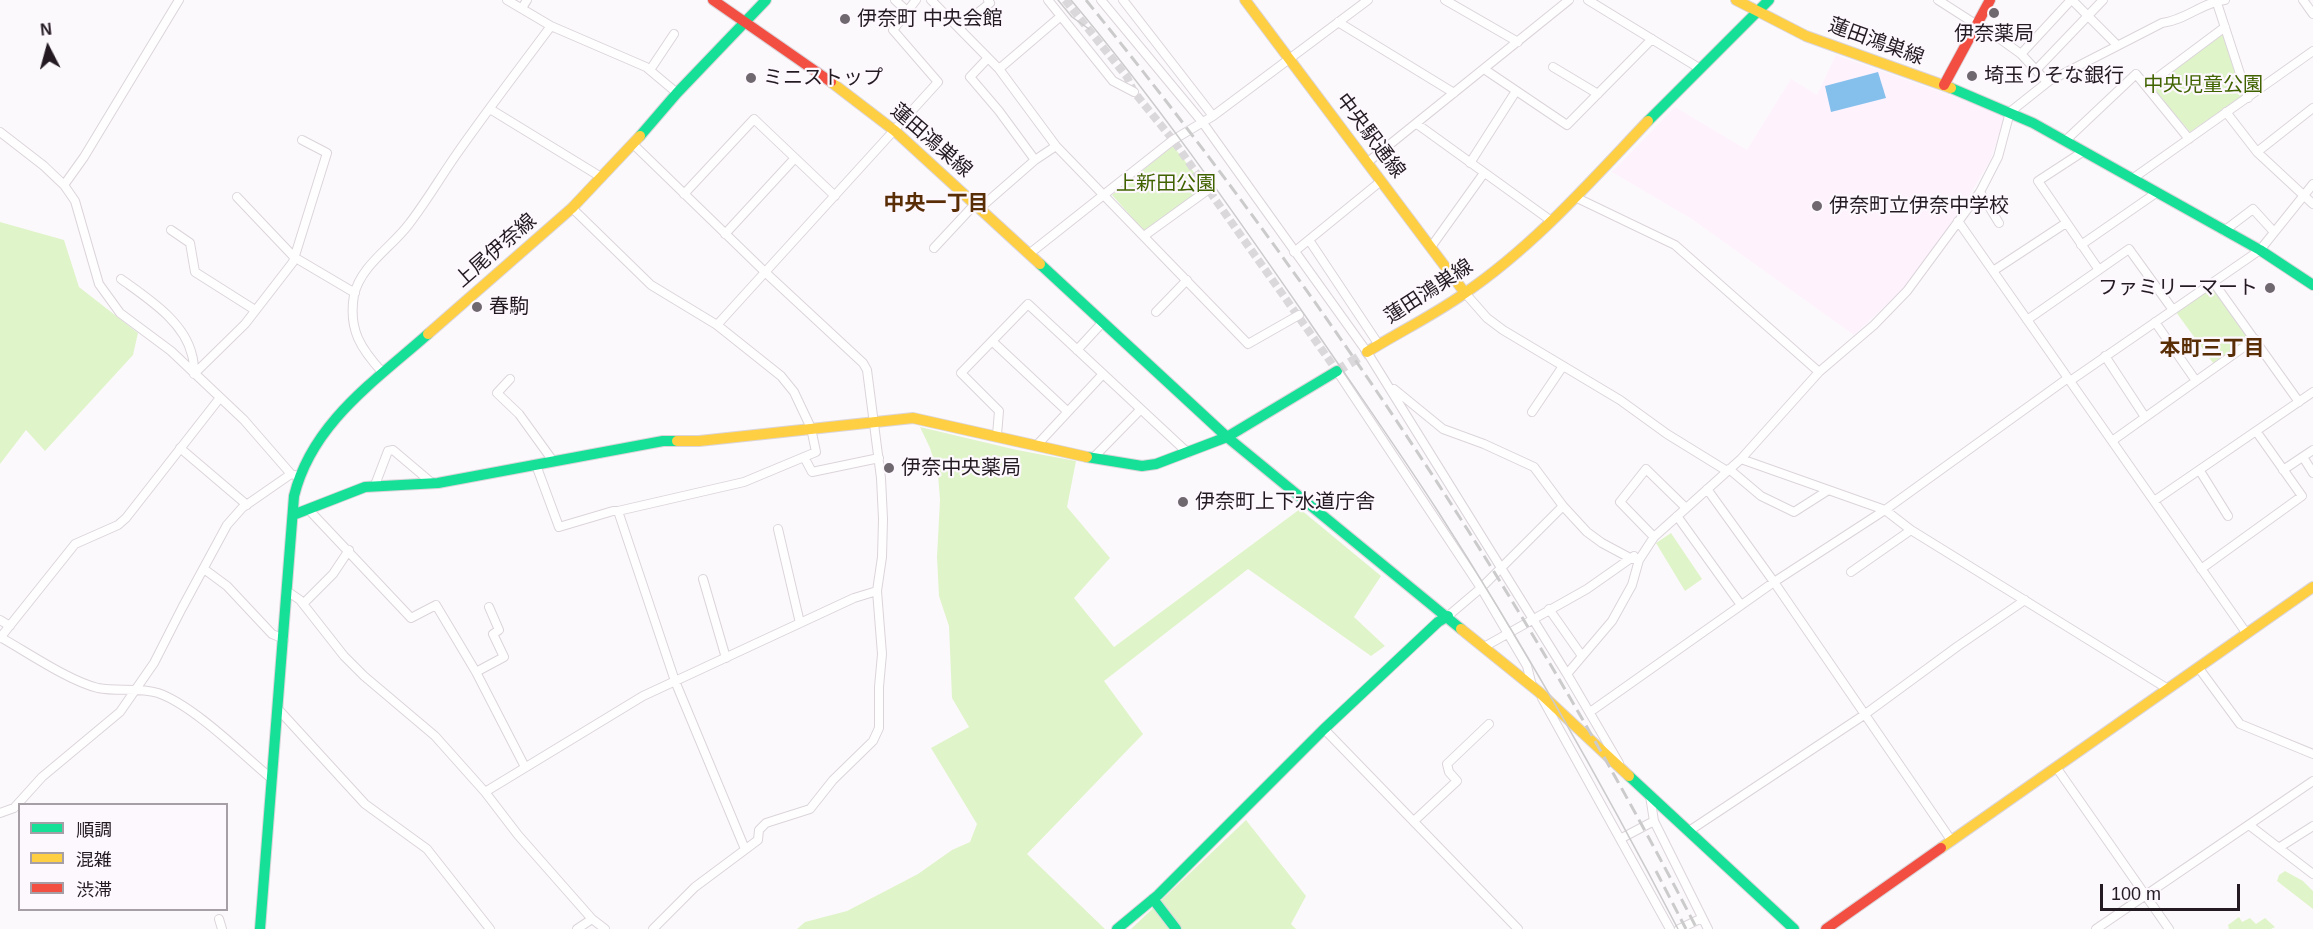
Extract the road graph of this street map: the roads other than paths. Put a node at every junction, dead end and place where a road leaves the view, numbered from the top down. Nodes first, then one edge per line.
1 (179, 0) edge
2 (507, 0) edge
3 (527, 0) edge
4 (713, 0) edge
5 (766, 0) edge
6 (895, 0) edge
7 (916, 0) edge
8 (931, 0) edge
9 (988, 0) edge
10 (1048, 0) edge
11 (1101, 0) edge
12 (1124, 0) edge
13 (1245, 0) edge
14 (1368, 0) edge
15 (1445, 0) edge
16 (1569, 0) edge
17 (1588, 0) edge
18 (1736, 0) edge
19 (1769, 0) edge
20 (1938, 0) edge
21 (1990, 0) edge
22 (2072, 0) edge
23 (2103, 0) edge
24 (2219, 0) edge
25 (2303, 0) edge
26 (522, 8) junction
27 (907, 11) junction
28 (1757, 12) junction
29 (2088, 14) junction
30 (2313, 14) edge
31 (1061, 16) junction
32 (745, 20) junction
33 (1338, 22) junction
34 (1977, 24) junction
35 (551, 26) junction
36 (2225, 27) junction
37 (959, 28) junction
38 (674, 34) dead end
39 (1652, 39) junction
40 (1518, 42) junction
41 (2117, 45) junction
42 (2313, 51) edge
43 (2021, 54) junction
44 (988, 58) junction
45 (1290, 59) junction
46 (1553, 67) dead end
47 (1699, 68) junction
48 (999, 69) junction
49 (1484, 69) junction
50 (650, 70) junction
51 (2036, 70) junction
52 (2047, 82) junction
53 (1944, 85) junction
54 (2146, 86) junction
55 (1516, 91) junction
56 (1134, 92) dead end
57 (677, 93) junction
58 (1454, 93) junction
59 (1598, 94) junction
60 (2248, 98) junction
61 (2313, 108) edge
62 (490, 110) junction
63 (2010, 112) junction
64 (2226, 112) junction
65 (1213, 116) junction
66 (1203, 123) junction
67 (1416, 124) junction
68 (895, 131) junction
69 (0, 132) edge
70 (2189, 139) junction
71 (302, 140) dead end
72 (2065, 141) junction
73 (633, 144) junction
74 (1056, 146) junction
75 (2084, 151) junction
76 (2257, 152) junction
77 (795, 158) junction
78 (1035, 160) junction
79 (1368, 162) junction
80 (1470, 163) junction
81 (1484, 173) junction
82 (601, 177) junction
83 (2132, 179) junction
84 (1381, 181) junction
85 (2313, 184) edge
86 (64, 185) junction
87 (1209, 189) dead end
88 (1980, 192) junction
89 (2156, 193) junction
90 (684, 194) junction
91 (2303, 195) junction
92 (835, 196) junction
93 (1104, 196) junction
94 (237, 197) dead end
95 (1575, 197) junction
96 (2313, 204) edge
97 (978, 206) junction
98 (572, 208) junction
99 (1550, 220) junction
100 (1958, 221) junction
101 (2066, 223) junction
102 (1999, 224) dead end
103 (171, 230) dead end
104 (2224, 231) junction
105 (2274, 232) junction
106 (725, 234) junction
107 (1144, 236) junction
108 (1309, 240) junction
109 (2082, 245) junction
110 (1431, 247) junction
111 (934, 248) dead end
112 (2260, 250) junction
113 (1294, 252) junction
114 (1029, 254) junction
115 (294, 257) junction
116 (2099, 270) junction
117 (1993, 271) junction
118 (766, 273) junction
119 (121, 279) dead end
120 (1187, 280) junction
121 (2214, 283) junction
122 (2313, 285) edge
123 (355, 292) junction
124 (1465, 293) junction
125 (255, 310) junction
126 (2173, 310) junction
127 (1155, 312) dead end
128 (1299, 315) dead end
129 (2027, 320) junction
130 (2155, 322) junction
131 (1102, 323) junction
132 (717, 325) junction
133 (2255, 339) junction
134 (992, 341) junction
135 (1379, 345) junction
136 (1077, 350) junction
137 (1367, 352) junction
138 (2105, 357) junction
139 (1563, 366) junction
140 (1337, 371) joint
141 (1819, 372) junction
142 (383, 373) junction
143 (194, 374) junction
144 (1103, 374) junction
145 (510, 379) dead end
146 (2069, 379) junction
147 (2196, 381) junction
148 (1389, 384) junction
149 (2313, 392) edge
150 (219, 399) junction
151 (2299, 402) junction
152 (1141, 409) junction
153 (1067, 411) junction
154 (1532, 412) dead end
155 (2145, 417) junction
156 (874, 420) junction
157 (811, 428) junction
158 (2256, 431) junction
159 (997, 435) junction
160 (1227, 437) junction
161 (2112, 441) junction
162 (1037, 445) junction
163 (180, 448) junction
164 (2313, 450) edge
165 (1188, 453) junction
166 (804, 457) junction
167 (2302, 457) junction
168 (879, 458) junction
169 (1093, 458) junction
170 (1741, 459) junction
171 (553, 461) junction
172 (536, 465) junction
173 (1728, 470) junction
174 (2283, 470) junction
175 (2199, 471) junction
176 (2313, 473) edge
177 (294, 475) junction
178 (432, 483) junction
179 (375, 485) junction
180 (1707, 489) junction
181 (1827, 491) junction
182 (2154, 501) junction
183 (247, 505) junction
184 (1563, 506) junction
185 (1686, 508) junction
186 (309, 510) junction
187 (1885, 510) junction
188 (618, 511) junction
189 (293, 515) junction
190 (1677, 516) junction
191 (2228, 516) dead end
192 (778, 529) dead end
193 (1911, 530) junction
194 (1654, 537) junction
195 (349, 550) junction
196 (1634, 559) junction
197 (1502, 567) junction
198 (204, 569) junction
199 (2201, 569) junction
200 (1851, 572) dead end
201 (703, 579) dead end
202 (1774, 582) junction
203 (2313, 587) edge
204 (1481, 588) junction
205 (287, 591) junction
206 (877, 591) junction
207 (2025, 600) junction
208 (303, 604) junction
209 (1741, 605) junction
210 (489, 607) dead end
211 (1550, 609) junction
212 (1448, 616) junction
213 (1533, 618) junction
214 (0, 620) edge
215 (800, 623) junction
216 (10, 626) junction
217 (1508, 633) junction
218 (2247, 634) junction
219 (0, 638) edge
220 (284, 639) junction
221 (1484, 647) junction
222 (1582, 656) junction
223 (726, 658) junction
224 (2198, 667) junction
225 (476, 672) junction
226 (1567, 674) junction
227 (675, 681) junction
228 (2168, 688) junction
229 (135, 689) junction
230 (1535, 689) junction
231 (278, 710) junction
232 (1590, 712) junction
233 (1864, 715) junction
234 (1489, 724) dead end
235 (1324, 729) junction
236 (2313, 753) edge
237 (525, 767) junction
238 (2056, 767) junction
239 (1624, 772) junction
240 (272, 779) junction
241 (2313, 781) edge
242 (485, 792) junction
243 (1650, 796) junction
244 (19, 803) edge
245 (18, 804) edge
246 (0, 813) edge
247 (1414, 821) junction
248 (1654, 821) junction
249 (2249, 825) junction
250 (2312, 827) edge
251 (1689, 831) junction
252 (1620, 839) junction
253 (1951, 840) junction
254 (2280, 847) junction
255 (745, 849) junction
256 (2313, 874) edge
257 (2146, 895) junction
258 (1153, 899) junction
259 (1702, 918) junction
260 (219, 919) dead end
261 (592, 919) junction
262 (222, 929) edge
263 (260, 929) edge
264 (490, 929) edge
265 (577, 929) edge
266 (605, 929) edge
267 (653, 929) edge
268 (1117, 929) edge
269 (1176, 929) edge
270 (1518, 929) edge
271 (1670, 929) edge
272 (1679, 929) edge
273 (1708, 929) edge
274 (1794, 929) edge
275 (1826, 929) edge
276 (2096, 929) edge
277 (2169, 929) edge

1 - 86 street
2 - 26 street
3 - 26 street
4 - 32 street, 蓮田鴻巣線
5 - 32 street, 上尾伊奈線
6 - 27 street
7 - 27 street
8 - 37 street
9 - 37 street
10 - 31 street
11 - 66 street
12 - 65 street
13 - 45 street, 中央駅通線
14 - 33 street
15 - 40 street
16 - 40 street
17 - 39 street
18 - 28 street
19 - 28 street
20 - 34 street
21 - 34 street
22 - 29 street
22 - 43 street
23 - 29 street
24 - 36 street
24 - 41 street
25 - 30 street
26 - 35 street
27 - 68 street
28 - 47 street, 蓮田鴻巣線
28 - 53 street, 蓮田鴻巣線
29 - 41 street
29 - 51 street
31 - 48 street
31 - 56 street
32 - 57 street, 上尾伊奈線
32 - 68 street, 蓮田鴻巣線
33 - 45 street
33 - 58 street
34 - 43 street
34 - 53 street
35 - 50 street
35 - 62 street
36 - 54 street
36 - 60 street
37 - 44 street
38 - 50 street
39 - 47 street
39 - 59 street
40 - 49 street
41 - 52 street
42 - 60 street
43 - 51 street
44 - 48 street
44 - 78 street
45 - 65 street
45 - 79 street, 中央駅通線
46 - 59 street
47 - 95 street, 蓮田鴻巣線
48 - 74 street
49 - 55 street
49 - 58 street
50 - 57 street
51 - 52 street
52 - 63 street
53 - 63 street, 蓮田鴻巣線
54 - 70 street
54 - 72 street
55 - 59 street
55 - 80 street
57 - 73 street, 上尾伊奈線
58 - 67 street
60 - 64 street
61 - 76 street
62 - 82 street
62 - 123 street
63 - 72 street, 蓮田鴻巣線
63 - 88 street
64 - 70 street
64 - 76 street
65 - 66 street
66 - 93 street
66 - 113 street
67 - 79 street
67 - 80 street
68 - 92 street
68 - 97 street, 蓮田鴻巣線
69 - 86 street
70 - 83 street
71 - 115 street
72 - 75 street, 蓮田鴻巣線
73 - 82 street, 上尾伊奈線
73 - 90 street
74 - 78 street
74 - 93 street
75 - 83 street, 蓮田鴻巣線
75 - 101 street
76 - 91 street
77 - 90 street
77 - 92 street
77 - 106 street
78 - 97 street
79 - 84 street, 中央駅通線
80 - 81 street
81 - 99 street
81 - 110 street
82 - 98 street, 上尾伊奈線
83 - 89 street, 蓮田鴻巣線
84 - 108 street
84 - 110 street, 中央駅通線
85 - 91 street
86 - 143 street
87 - 107 street
88 - 100 street
88 - 102 street
89 - 104 street, 蓮田鴻巣線
89 - 109 street
90 - 106 street
91 - 96 street
91 - 105 street
92 - 118 street
93 - 107 street
93 - 114 street
94 - 115 street
95 - 99 street, 蓮田鴻巣線
95 - 141 street
97 - 111 street
97 - 114 street, 蓮田鴻巣線
98 - 132 street
98 - 142 street, 上尾伊奈線
99 - 124 street, 蓮田鴻巣線
100 - 117 street
100 - 141 street
101 - 109 street
101 - 117 street
103 - 125 street
104 - 105 street
104 - 112 street, 蓮田鴻巣線
105 - 112 street
106 - 118 street
107 - 120 street
108 - 113 street
108 - 135 street
109 - 116 street
110 - 124 street, 中央駅通線
112 - 121 street
112 - 122 street, 蓮田鴻巣線
113 - 137 street
114 - 131 street, 蓮田鴻巣線
115 - 123 street
115 - 125 street
116 - 126 street
116 - 129 street
117 - 129 street
118 - 132 street
118 - 156 street
119 - 143 street
120 - 127 street
120 - 128 street
121 - 126 street
121 - 133 street
123 - 142 street
124 - 135 street, 蓮田鴻巣線
124 - 139 street
125 - 143 street
126 - 130 street
129 - 146 street
130 - 138 street
130 - 147 street
131 - 136 street
131 - 160 street, 蓮田鴻巣線
132 - 157 street
133 - 147 street
133 - 151 street
134 - 136 street
134 - 153 street
134 - 159 street
135 - 137 street, 蓮田鴻巣線
136 - 144 street
137 - 148 street
138 - 146 street
138 - 155 street
139 - 154 street
139 - 173 street
140 - 160 street
140 - 204 street
141 - 170 street
142 - 177 street, 上尾伊奈線
143 - 150 street
144 - 152 street
144 - 153 street
145 - 171 street
146 - 161 street
146 - 187 street
147 - 155 street
148 - 184 street
148 - 197 street
149 - 151 street
150 - 163 street
150 - 177 street
151 - 158 street
152 - 165 street
152 - 169 street
153 - 162 street
155 - 161 street
156 - 157 street
156 - 159 street
156 - 168 street
157 - 166 street
157 - 171 street
158 - 174 street
158 - 175 street
159 - 162 street
160 - 165 street
160 - 212 street, 蓮田鴻巣線
161 - 182 street
162 - 169 street
163 - 183 street
163 - 216 street
164 - 167 street
165 - 169 street
166 - 168 street
166 - 188 street
167 - 174 street
167 - 176 street
168 - 206 street
170 - 173 street
170 - 181 street
171 - 172 street
172 - 178 street
172 - 188 street
173 - 180 street
173 - 181 street
174 - 199 street
175 - 182 street
175 - 191 street
177 - 183 street
177 - 189 street, 上尾伊奈線
178 - 179 street
178 - 179 street
179 - 186 street
180 - 185 street
180 - 202 street
181 - 187 street
182 - 199 street
183 - 198 street
184 - 196 street
184 - 197 street
185 - 190 street
185 - 194 street
186 - 189 street
186 - 195 street
187 - 193 street
187 - 202 street
188 - 227 street
189 - 205 street, 上尾伊奈線
190 - 194 street
190 - 209 street
192 - 215 street
193 - 200 street
193 - 207 street
194 - 196 street
195 - 208 street
195 - 225 street
196 - 211 street
196 - 222 street
197 - 204 street
197 - 213 street
198 - 220 street
198 - 229 street
199 - 218 street
201 - 223 street
202 - 209 street
202 - 233 street
203 - 218 street
204 - 212 street
204 - 217 street
205 - 208 street
205 - 220 street, 上尾伊奈線
206 - 215 street
206 - 255 street
207 - 228 street
207 - 233 street
208 - 242 street
209 - 232 street
210 - 225 street
211 - 213 street
211 - 222 street
212 - 221 street, 蓮田鴻巣線
212 - 235 street
213 - 217 street
213 - 226 street
214 - 216 street
215 - 223 street
216 - 219 street
217 - 221 street
217 - 230 street
218 - 224 street
219 - 229 street
220 - 231 street, 上尾伊奈線
221 - 230 street, 蓮田鴻巣線
222 - 226 street
223 - 227 street
224 - 228 street
224 - 236 street
225 - 237 street
226 - 232 street
227 - 237 street
227 - 255 street
228 - 238 street
229 - 240 street
229 - 244 street
230 - 239 street, 蓮田鴻巣線
230 - 252 street
231 - 240 street, 上尾伊奈線
231 - 264 street
232 - 239 street
233 - 251 street
233 - 253 street
234 - 247 street
235 - 247 street
235 - 258 street
237 - 242 street
238 - 253 street
238 - 257 street
239 - 243 street, 蓮田鴻巣線
240 - 263 street, 上尾伊奈線
241 - 249 street
242 - 261 street
243 - 248 street
243 - 251 street, 蓮田鴻巣線
245 - 246 street
247 - 270 street
248 - 252 street
248 - 259 street
249 - 254 street
249 - 257 street
250 - 254 street
251 - 274 street, 蓮田鴻巣線
252 - 271 street
253 - 275 street
254 - 256 street
255 - 267 street
257 - 276 street
257 - 277 street
258 - 268 street
258 - 269 street
259 - 272 street
259 - 273 street
260 - 262 street
261 - 265 street
261 - 266 street

